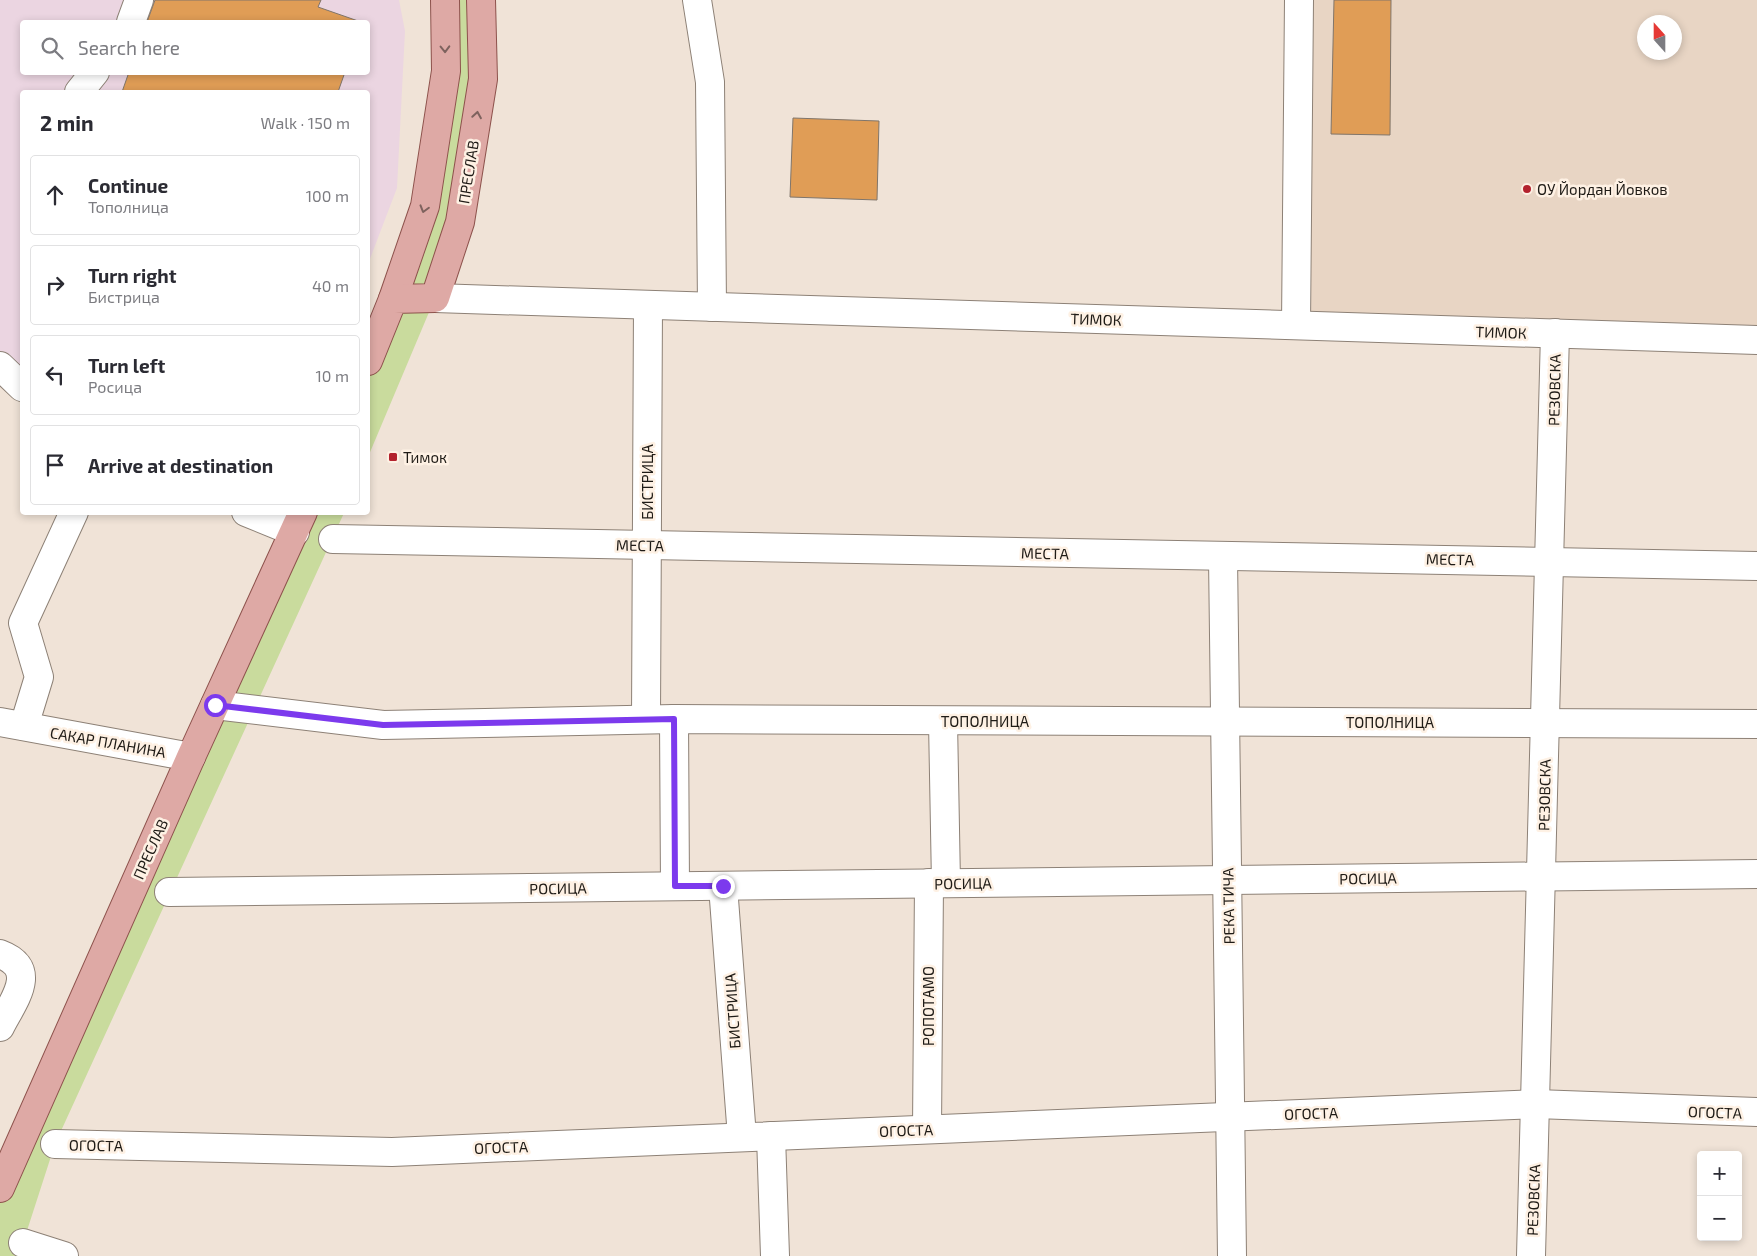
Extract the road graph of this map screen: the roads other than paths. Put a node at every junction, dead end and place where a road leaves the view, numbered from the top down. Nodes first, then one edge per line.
1 (139, 0) edge
2 (445, 0) edge
3 (481, 0) edge
4 (698, 0) edge
5 (1299, 0) edge
6 (132, 20) edge
7 (93, 75) edge
8 (81, 90) edge
9 (435, 298) junction
10 (393, 300) junction
11 (648, 305) junction
12 (712, 307) junction
13 (1296, 325) junction
14 (1555, 333) junction
15 (1757, 340) edge
16 (370, 356) edge
17 (0, 366) edge
18 (20, 385) edge
19 (73, 515) edge
20 (262, 515) edge
21 (299, 522) edge
22 (333, 538) dead end
23 (647, 545) junction
24 (1224, 557) junction
25 (1550, 561) junction
26 (1757, 566) edge
27 (215, 705) junction
28 (646, 719) junction
29 (674, 719) junction
30 (943, 720) junction
31 (1226, 721) junction
32 (1546, 722) junction
33 (12, 724) edge
34 (1757, 724) edge
35 (191, 757) junction
36 (1757, 874) edge
37 (1542, 876) junction
38 (1227, 880) junction
39 (937, 883) junction
40 (675, 886) junction
41 (723, 886) junction
42 (169, 892) dead end
43 (0, 954) edge
44 (0, 1027) edge
45 (1536, 1104) junction
46 (1757, 1112) edge
47 (1230, 1117) junction
48 (926, 1129) junction
49 (771, 1136) junction
50 (742, 1137) junction
51 (54, 1144) dead end
52 (0, 1188) edge
53 (24, 1243) dead end
54 (64, 1256) edge
55 (775, 1256) edge
56 (1232, 1256) edge
57 (1531, 1256) edge

1 - 6 street
2 -> 10 main road
9 -> 3 main road, ПРЕСЛАВ
4 - 12 street
5 - 13 street
7 - 8 street
9 - 10 main road
9 - 11 street, ТИМОК
10 - 16 main road
11 - 12 street, ТИМОК
11 - 23 street, БИСТРИЦА
12 - 13 street, ТИМОК
13 - 14 street, ТИМОК
14 - 15 street, ТИМОК
14 - 25 street, РЕЗОВСКА
17 - 18 street
19 - 33 street, САКАР ПЛАНИНА
20 - 21 street
21 - 27 main road, ПРЕСЛАВ
22 - 23 street, МЕСТА
23 - 24 street, МЕСТА
23 - 28 street, БИСТРИЦА
24 - 25 street, МЕСТА
24 - 31 street, РЕКА ТИЧА
25 - 26 street, МЕСТА
25 - 32 street, РЕЗОВСКА
27 - 28 street, ТОПОЛНИЦА
27 - 35 main road, ПРЕСЛАВ
28 - 29 street, ТОПОЛНИЦА
29 - 30 street, ТОПОЛНИЦА
29 - 40 street
30 - 31 street, ТОПОЛНИЦА
30 - 39 street, РОПОТАМО
31 - 32 street, ТОПОЛНИЦА
31 - 38 street, РЕКА ТИЧА
32 - 34 street, ТОПОЛНИЦА
32 - 37 street, РЕЗОВСКА
33 - 35 street, САКАР ПЛАНИНА
35 - 52 main road, ПРЕСЛАВ
36 - 37 street, РОСИЦА
37 - 38 street, РОСИЦА
37 - 45 street, РЕЗОВСКА
38 - 39 street, РОСИЦА
38 - 47 street, РЕКА ТИЧА
39 - 41 street, РОСИЦА
39 - 48 street, РОПОТАМО
40 - 41 street, РОСИЦА
40 - 42 street, РОСИЦА
41 - 50 street, БИСТРИЦА
43 - 44 street
45 - 46 street, ОГОСТА
45 - 47 street, ОГОСТА
45 - 57 street, РЕЗОВСКА
47 - 48 street, ОГОСТА
47 - 56 street, РЕКА ТИЧА
48 - 49 street, ОГОСТА
49 - 50 street, ОГОСТА
49 - 55 street
50 - 51 street, ОГОСТА
53 - 54 street

